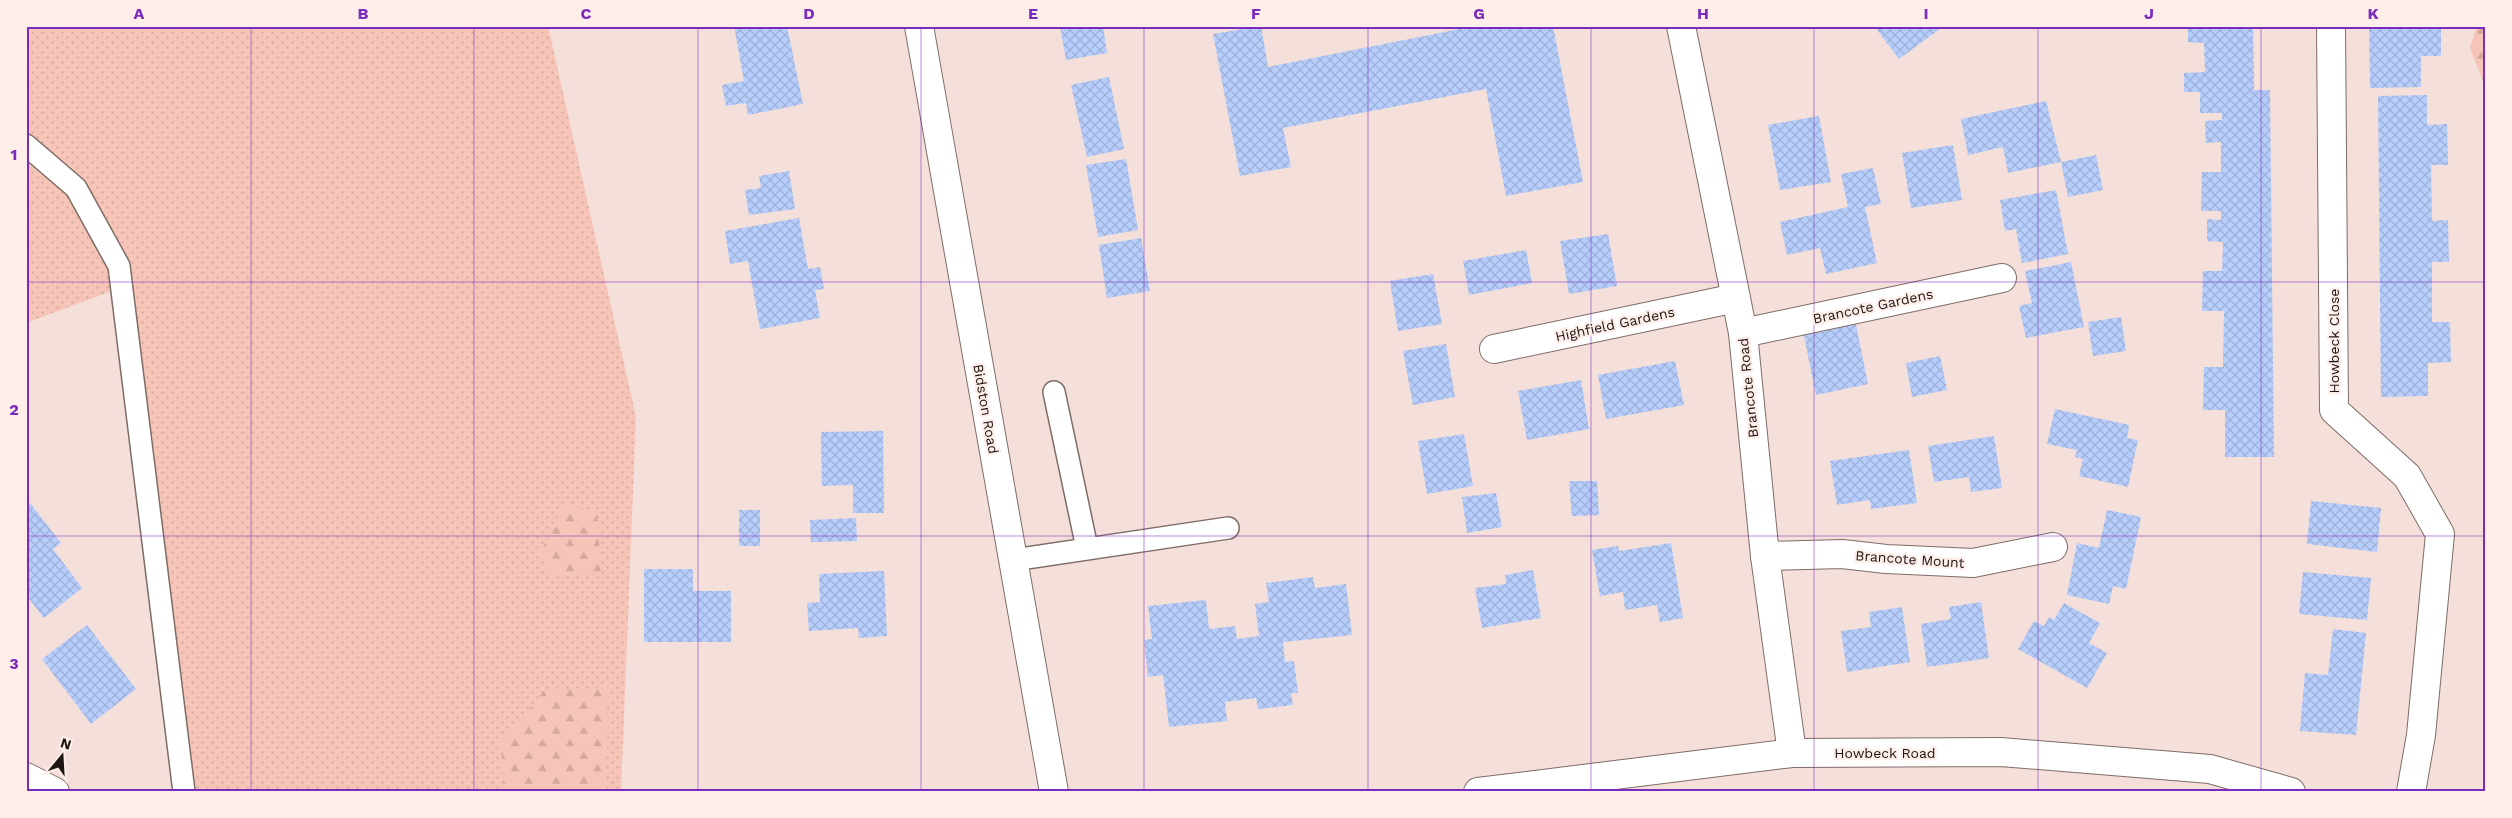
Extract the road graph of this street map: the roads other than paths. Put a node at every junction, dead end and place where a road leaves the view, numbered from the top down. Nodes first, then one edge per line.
1 (918, 26) edge
2 (1681, 26) edge
3 (2331, 26) edge
4 (26, 145) edge
5 (2002, 278) dead end
6 (1736, 298) junction
7 (1743, 333) junction
8 (1494, 349) dead end
9 (1054, 392) dead end
10 (1228, 528) dead end
11 (2053, 547) dead end
12 (1088, 548) junction
13 (1765, 556) junction
14 (1013, 560) junction
15 (1792, 754) junction
16 (26, 777) edge
17 (55, 792) edge
18 (184, 792) edge
19 (1054, 792) edge
20 (1478, 792) edge
21 (2291, 792) edge
22 (2411, 792) edge

1 - 14 street, Bidston Road
2 - 6 street, Brancote Road
3 - 22 street, Howbeck Close
4 - 18 lane
5 - 7 street, Brancote Gardens
6 - 7 street, Brancote Road
6 - 8 street, Highfield Gardens
7 - 13 street, Brancote Road
9 - 12 lane
10 - 12 lane
11 - 13 street, Brancote Mount
12 - 14 lane
13 - 15 street, Brancote Road
14 - 19 street, Bidston Road
15 - 20 street, Howbeck Road
15 - 21 street, Howbeck Road
16 - 17 street

